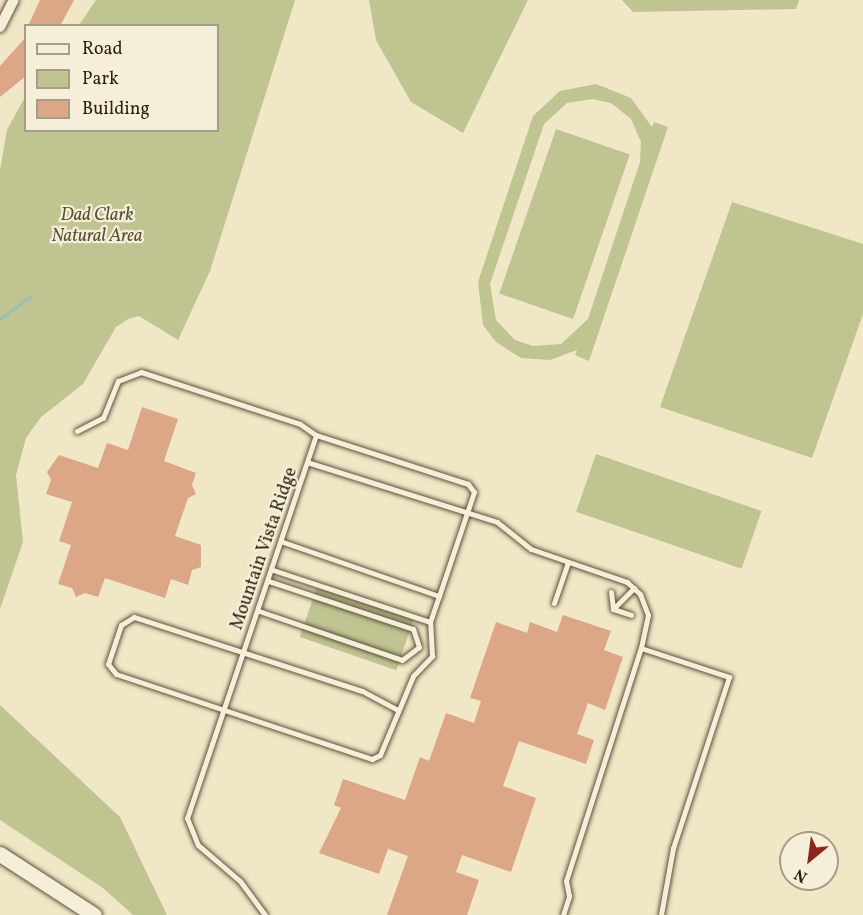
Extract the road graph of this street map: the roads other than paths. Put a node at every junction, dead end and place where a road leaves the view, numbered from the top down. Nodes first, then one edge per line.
1 (14, 0) edge
2 (0, 27) edge
3 (77, 431) dead end
4 (316, 435) junction
5 (310, 463) junction
6 (467, 512) junction
7 (283, 542) junction
8 (568, 562) junction
9 (273, 570) junction
10 (269, 581) junction
11 (634, 588) junction
12 (611, 592) dead end
13 (439, 596) junction
14 (554, 603) dead end
15 (613, 609) junction
16 (259, 611) junction
17 (631, 615) dead end
18 (430, 622) junction
19 (641, 648) junction
20 (245, 653) junction
21 (396, 709) junction
22 (222, 711) junction
23 (0, 854) edge
24 (94, 915) edge
25 (265, 915) edge
26 (562, 915) edge
27 (661, 915) edge

1 - 2 street
3 - 4 lane
4 - 5 lane, Mountain Vista Ridge
4 - 6 lane
5 - 6 lane
5 - 7 lane, Mountain Vista Ridge
6 - 8 lane
6 - 13 lane
7 - 9 lane, Mountain Vista Ridge
7 - 13 lane
8 - 11 lane
8 - 14 lane
9 - 10 lane, Mountain Vista Ridge
9 - 18 lane
10 - 16 lane, Mountain Vista Ridge
10 - 16 lane
11 - 15 lane
11 - 19 lane
12 - 15 lane
13 - 18 lane
15 - 17 lane
16 - 20 lane, Mountain Vista Ridge
18 - 21 lane
19 - 26 lane
19 - 27 lane
20 - 21 lane
20 - 22 lane, Mountain Vista Ridge
20 - 22 lane
21 - 22 lane
22 - 25 lane, Mountain Vista Ridge
23 - 24 main road

